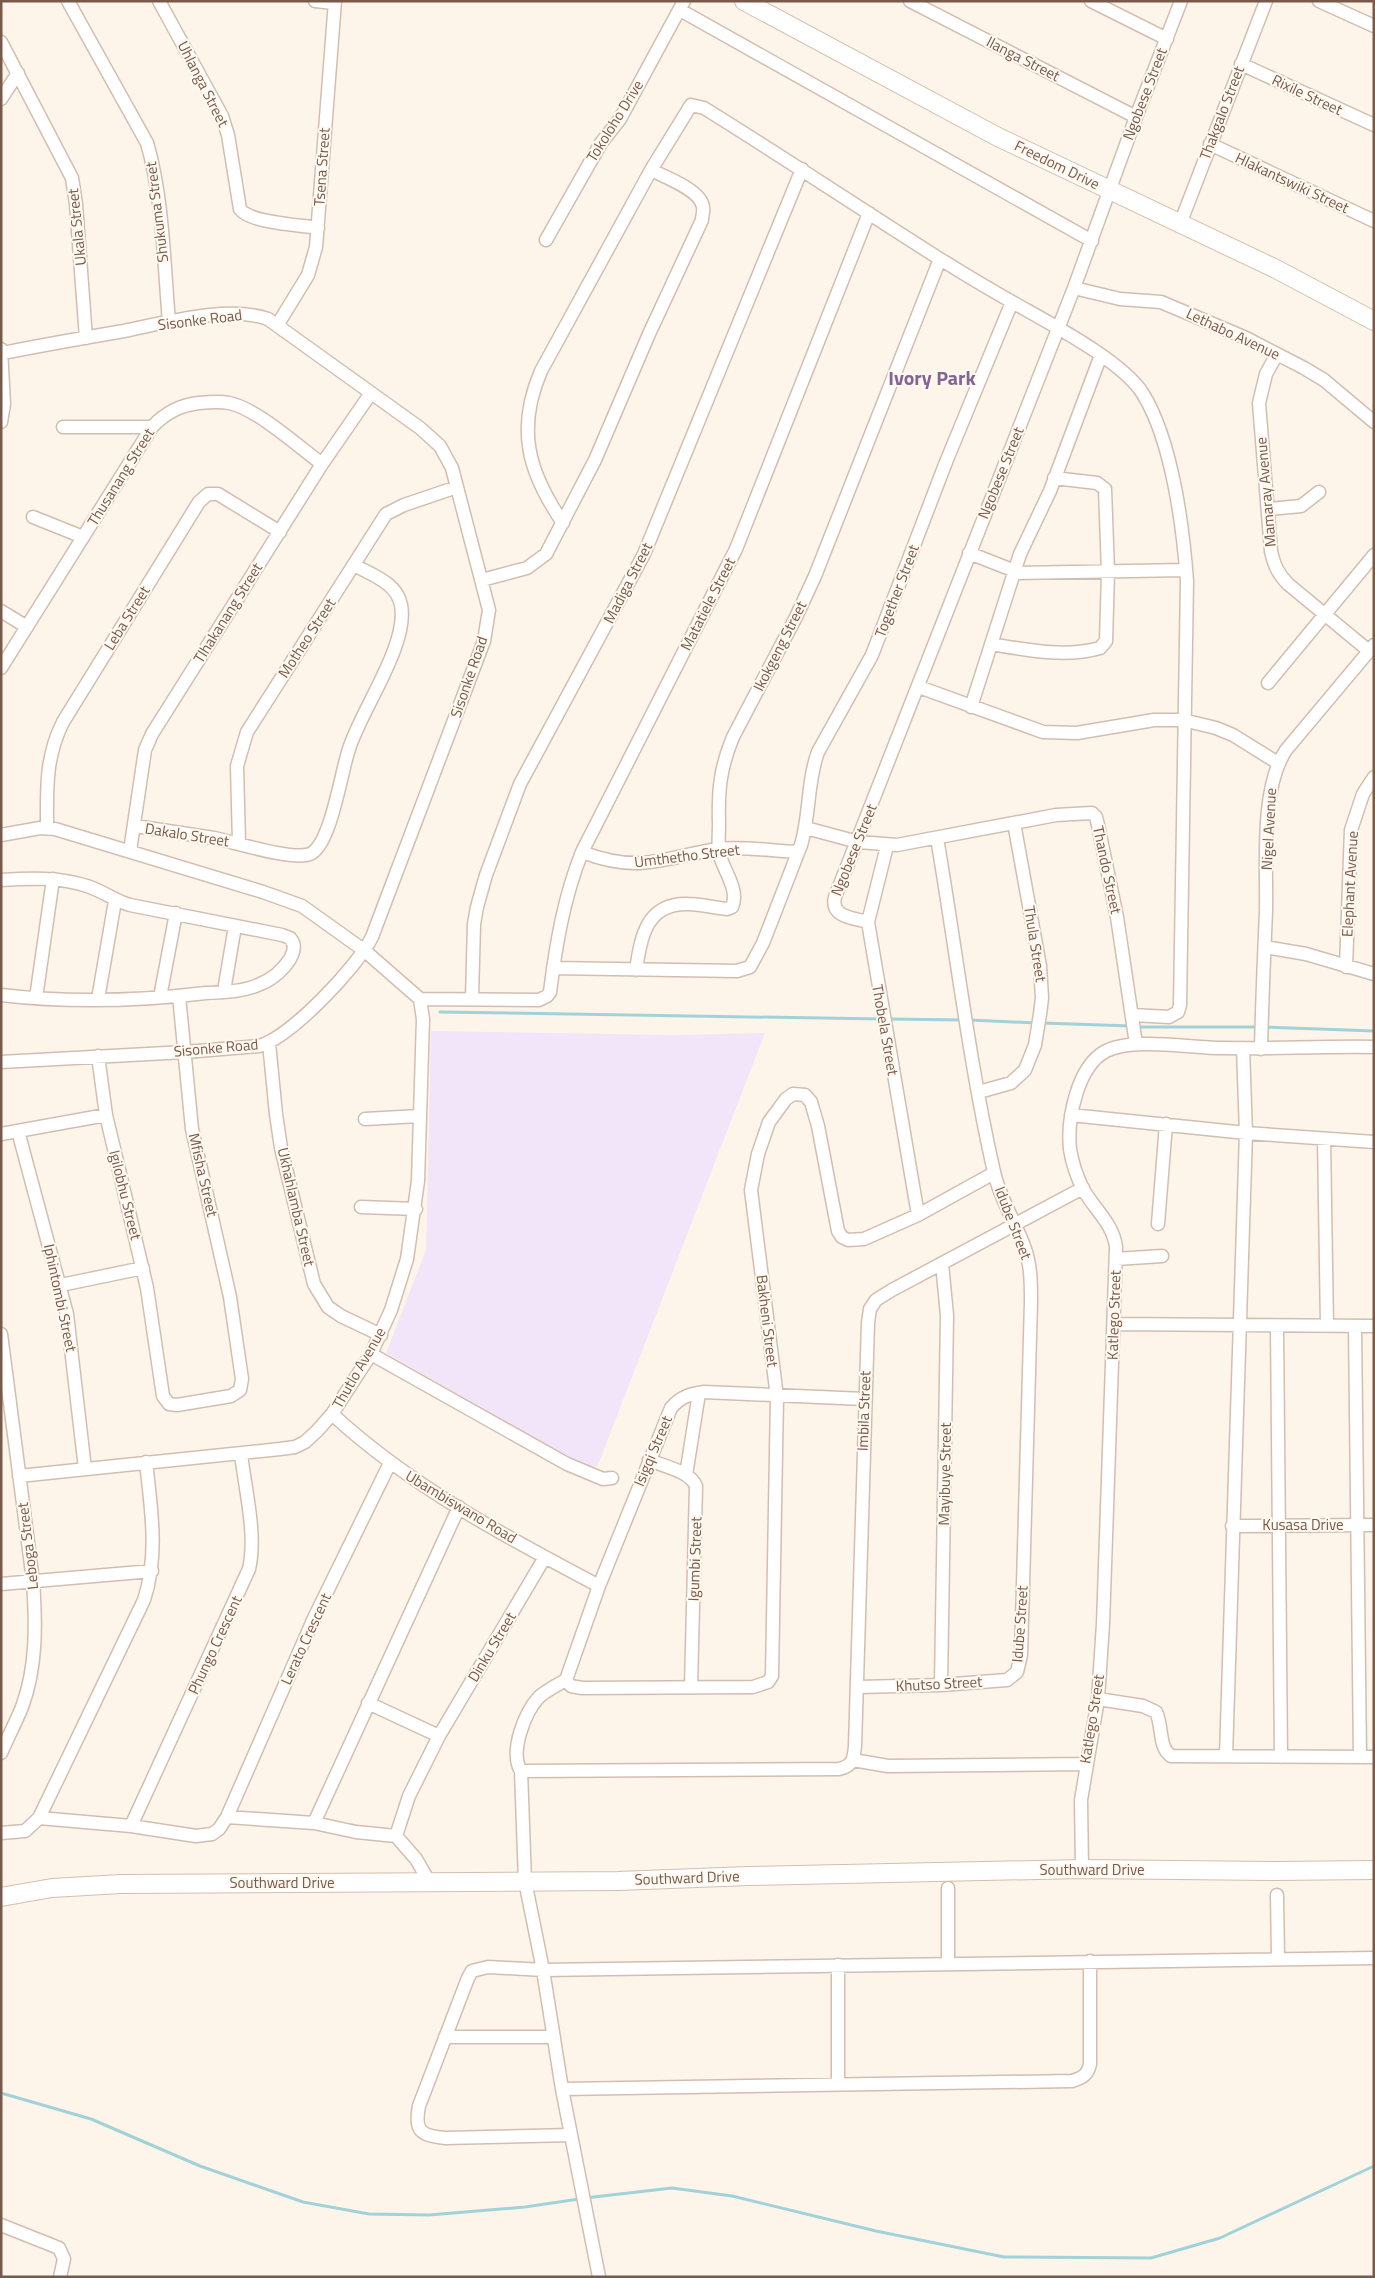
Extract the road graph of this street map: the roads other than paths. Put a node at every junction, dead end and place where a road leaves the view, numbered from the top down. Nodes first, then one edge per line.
1 (68, 1) edge
2 (159, 1) edge
3 (315, 1) edge
4 (744, 1) edge
5 (910, 1) edge
6 (1091, 1) edge
7 (1182, 1) edge
8 (1266, 1) edge
9 (1319, 1) edge
10 (334, 2) edge
11 (682, 5) edge
12 (1374, 26) edge
13 (1166, 39) junction
14 (1, 42) edge
15 (1241, 64) junction
16 (18, 73) junction
17 (1, 99) edge
18 (1136, 117) junction
19 (1374, 126) edge
20 (1210, 144) junction
21 (802, 169) junction
22 (651, 170) junction
23 (1110, 191) junction
24 (869, 213) junction
25 (1374, 221) edge
26 (1180, 224) junction
27 (318, 228) junction
28 (546, 240) dead end
29 (1092, 241) junction
30 (940, 259) junction
31 (1074, 288) junction
32 (1012, 302) junction
33 (1374, 321) edge
34 (169, 322) junction
35 (278, 324) junction
36 (1059, 328) junction
37 (86, 338) junction
38 (2, 351) edge
39 (1277, 354) junction
40 (1101, 355) junction
41 (371, 393) junction
42 (1, 422) edge
43 (1374, 422) edge
44 (63, 427) dead end
45 (152, 427) junction
46 (322, 464) junction
47 (1054, 478) junction
48 (457, 487) junction
49 (1319, 492) dead end
50 (1269, 509) junction
51 (33, 517) dead end
52 (562, 523) junction
53 (280, 532) junction
54 (83, 537) junction
55 (970, 554) junction
56 (1374, 555) edge
57 (354, 565) junction
58 (1186, 570) junction
59 (1015, 572) junction
60 (1108, 572) junction
61 (482, 580) junction
62 (1, 611) edge
63 (1323, 614) junction
64 (27, 627) junction
65 (991, 644) junction
66 (1371, 648) edge
67 (1, 668) edge
68 (1268, 683) dead end
69 (919, 687) junction
70 (970, 707) junction
71 (1183, 720) junction
72 (1278, 763) junction
73 (1374, 777) edge
74 (1014, 823) junction
75 (135, 826) junction
76 (48, 828) junction
77 (806, 828) junction
78 (1, 835) edge
79 (937, 838) junction
80 (858, 842) junction
81 (239, 843) junction
82 (887, 846) junction
83 (719, 849) junction
84 (130, 851) junction
85 (582, 852) junction
86 (798, 852) junction
87 (53, 879) junction
88 (1, 880) edge
89 (115, 901) junction
90 (176, 912) junction
91 (868, 922) junction
92 (235, 926) junction
93 (1265, 947) junction
94 (365, 951) junction
95 (1346, 967) junction
96 (553, 968) junction
97 (636, 970) junction
98 (1374, 974) edge
99 (224, 992) junction
100 (1, 995) edge
101 (179, 996) junction
102 (36, 998) junction
103 (160, 998) junction
104 (472, 998) junction
105 (98, 999) junction
106 (420, 999) junction
107 (1133, 1015) junction
108 (269, 1043) junction
109 (1136, 1044) junction
110 (1374, 1047) edge
111 (1243, 1048) junction
112 (1262, 1048) junction
113 (185, 1052) junction
114 (98, 1056) junction
115 (1, 1062) edge
116 (978, 1092) junction
117 (106, 1115) junction
118 (419, 1116) junction
119 (1071, 1116) junction
120 (366, 1119) dead end
121 (1166, 1124) junction
122 (18, 1131) junction
123 (1246, 1133) junction
124 (1, 1134) edge
125 (1324, 1139) junction
126 (1374, 1142) edge
127 (994, 1173) junction
128 (1083, 1188) junction
129 (361, 1206) dead end
130 (416, 1209) junction
131 (918, 1215) junction
132 (1158, 1224) dead end
133 (1014, 1225) junction
134 (1162, 1256) dead end
135 (1116, 1259) junction
136 (942, 1264) junction
137 (143, 1268) junction
138 (60, 1285) junction
139 (1114, 1324) junction
140 (1239, 1326) junction
141 (1277, 1326) junction
142 (1327, 1326) junction
143 (1355, 1326) junction
144 (1374, 1326) edge
145 (154, 1333) joint
146 (1, 1334) edge
147 (381, 1335) junction
148 (371, 1354) junction
149 (699, 1393) junction
150 (777, 1397) junction
151 (864, 1399) junction
152 (332, 1414) junction
153 (241, 1454) junction
154 (650, 1460) junction
155 (146, 1462) junction
156 (390, 1463) junction
157 (85, 1469) junction
158 (686, 1475) junction
159 (19, 1476) junction
160 (612, 1478) dead end
161 (459, 1507) junction
162 (1279, 1525) junction
163 (1357, 1525) junction
164 (1374, 1525) edge
165 (1232, 1526) junction
166 (545, 1557) junction
167 (152, 1571) junction
168 (33, 1582) junction
169 (1, 1584) edge
170 (599, 1586) junction
171 (1017, 1672) joint
172 (566, 1680) junction
173 (941, 1685) junction
174 (691, 1687) junction
175 (858, 1687) junction
176 (1098, 1699) junction
177 (368, 1703) junction
178 (439, 1736) junction
179 (1, 1752) edge
180 (1226, 1756) junction
181 (1281, 1757) junction
182 (1360, 1757) junction
183 (1374, 1757) edge
184 (853, 1760) junction
185 (1086, 1764) junction
186 (521, 1771) junction
187 (228, 1817) junction
188 (38, 1818) junction
189 (314, 1823) junction
190 (132, 1826) junction
191 (1, 1834) edge
192 (396, 1836) junction
193 (1082, 1869) junction
194 (1374, 1870) edge
195 (525, 1881) junction
196 (430, 1883) junction
197 (948, 1888) dead end
198 (1277, 1895) dead end
199 (1, 1897) edge
200 (1278, 1958) junction
201 (1374, 1958) edge
202 (1090, 1961) junction
203 (948, 1964) junction
204 (838, 1966) junction
205 (543, 1970) junction
206 (445, 2037) junction
207 (554, 2037) junction
208 (838, 2084) junction
209 (562, 2089) junction
210 (571, 2135) junction
211 (1, 2225) edge
212 (60, 2277) edge
213 (599, 2277) edge

1 - 34 street, Shukuma Street
2 - 27 street, Uhlanga Street
3 - 10 street
4 - 23 main road, Freedom Drive
5 - 18 street, Ilanga Street
6 - 13 street
7 - 13 street, Ngobese Street
8 - 15 street, Thakgalo Street
9 - 12 street
10 - 27 street, Tsena Street
11 - 28 street, Tokoloho Drive
11 - 29 street
13 - 18 street, Ngobese Street
14 - 16 street, Ukala Street
15 - 19 street, Rixile Street
15 - 20 street, Thakgalo Street
16 - 17 street
16 - 37 street, Ukala Street
18 - 23 street, Ngobese Street
20 - 25 street, Hlakantswiki Street
20 - 26 street, Thakgalo Street
21 - 22 street
21 - 24 street
21 - 104 street, Madiga Street
22 - 52 street
22 - 52 street
23 - 26 main road, Freedom Drive
23 - 29 street, Ngobese Street
24 - 30 street
24 - 85 street, Matatiele Street
26 - 33 main road, Freedom Drive
27 - 35 street, Tsena Street
29 - 31 street, Ngobese Street
30 - 32 street
30 - 83 street, Ikokgeng Street
31 - 36 street, Ngobese Street
31 - 39 street, Lethabo Avenue
32 - 36 street
32 - 77 street, Together Street
34 - 35 street, Sisonke Road
34 - 37 street, Sisonke Road
35 - 41 street, Sisonke Road
36 - 40 street
36 - 55 street, Ngobese Street
37 - 38 street, Sisonke Road
38 - 42 street
39 - 43 street, Lethabo Avenue
39 - 50 street, Mamaray Avenue
40 - 47 street
40 - 58 street
41 - 46 street, Tlhakanang Street
41 - 48 street, Sisonke Road
44 - 45 street
45 - 46 street, Thusanang Street
45 - 54 street, Thusanang Street
46 - 53 street, Tlhakanang Street
47 - 59 street
47 - 60 street
48 - 57 street, Motheo Street
48 - 61 street, Sisonke Road
49 - 50 street
50 - 63 street, Mamaray Avenue
51 - 54 street
52 - 61 street
53 - 75 street, Tlhakanang Street
53 - 76 street, Leba Street
54 - 64 street, Thusanang Street
55 - 59 street
55 - 69 street, Ngobese Street
56 - 63 street
57 - 81 street, Motheo Street
57 - 81 street, Dakalo Street
58 - 60 street
58 - 71 street
59 - 60 street
59 - 65 street
60 - 65 street
61 - 94 street, Sisonke Road
62 - 64 street
63 - 66 street, Mamaray Avenue
63 - 68 street
64 - 67 street, Thusanang Street
65 - 70 street
66 - 72 street, Nigel Avenue
69 - 70 street
69 - 80 street, Ngobese Street
70 - 71 street
71 - 72 street
71 - 107 street
72 - 93 street, Nigel Avenue
73 - 95 street, Elephant Avenue
74 - 79 street, Thando Street
74 - 107 street, Thando Street
74 - 116 street, Thula Street
75 - 81 street, Dakalo Street
75 - 84 street, Tlhakanang Street
76 - 78 street, Dakalo Street
76 - 84 street, Dakalo Street
77 - 80 street
77 - 86 street
79 - 82 street, Thando Street
79 - 116 street, Idube Street
80 - 82 street, Thando Street
80 - 91 street, Ngobese Street
82 - 91 street, Thobela Street
83 - 85 street, Umthetho Street
83 - 86 street, Umthetho Street
83 - 97 street, Ikokgeng Street
84 - 94 street, Dakalo Street
85 - 96 street, Matatiele Street
86 - 97 street
87 - 88 street
87 - 89 street
87 - 102 street
89 - 90 street
89 - 105 street
90 - 92 street
90 - 103 street
91 - 131 street, Thobela Street
92 - 99 street
92 - 99 street
93 - 95 street
93 - 112 street, Nigel Avenue
94 - 106 street, Dakalo Street
94 - 108 street, Sisonke Road
95 - 98 street
96 - 97 street
96 - 104 street, Matatiele Street
99 - 101 street
100 - 102 street
101 - 103 street
101 - 113 street, Mfisha Street
102 - 105 street
103 - 105 street
104 - 106 street
106 - 118 street, Thutlo Avenue
107 - 109 street, Thando Street
108 - 113 street, Sisonke Road
108 - 147 street, Ukhahlamba Street
109 - 111 street, Katlego Street
109 - 119 street, Katlego Street
110 - 112 street, Katlego Street
111 - 112 street, Katlego Street
111 - 123 street
113 - 114 street, Sisonke Road
113 - 145 street, Mfisha Street
114 - 115 street, Sisonke Road
114 - 117 street, Igilobhu Street
116 - 127 street, Idube Street
117 - 122 street
117 - 137 street, Igilobhu Street
118 - 120 street
118 - 130 street, Thutlo Avenue
119 - 121 street
119 - 128 street, Katlego Street
121 - 123 street
121 - 132 street
122 - 124 street
122 - 138 street, Iphintombi Street
123 - 125 street
123 - 140 street
125 - 126 street
125 - 142 street
127 - 131 street, Bakheni Street
127 - 133 street, Idube Street
128 - 133 street, Imbila Street
128 - 135 street, Katlego Street
129 - 130 street
130 - 147 street, Thutlo Avenue
131 - 150 street, Bakheni Street
133 - 136 street, Imbila Street
133 - 171 street, Idube Street
134 - 135 street
135 - 139 street, Katlego Street
136 - 151 street, Imbila Street
136 - 173 street, Mayibuye Street
137 - 138 street
137 - 145 street, Igilobhu Street
138 - 157 street, Iphintombi Street
139 - 140 street
139 - 176 street, Katlego Street
140 - 141 street
140 - 165 street
141 - 142 street
141 - 162 street
142 - 143 street
143 - 144 street
143 - 163 street
146 - 159 street, Leboga Street
147 - 148 street, Thutlo Avenue
148 - 152 street, Thutlo Avenue
148 - 160 street
149 - 150 street, Isigqi Street
149 - 154 street, Isigqi Street
149 - 158 street
150 - 151 street, Isigqi Street
150 - 174 street, Bakheni Street
151 - 175 street, Imbila Street
152 - 153 street, Thutlo Avenue
152 - 156 street, Ubambiswano Road
153 - 155 street, Thutlo Avenue
153 - 190 street, Phungo Crescent
154 - 158 street
154 - 170 street, Isigqi Street
155 - 157 street, Thutlo Avenue
155 - 167 street
156 - 161 street, Ubambiswano Road
156 - 187 street, Lerato Crescent
157 - 159 street, Thutlo Avenue
158 - 174 street, Igumbi Street
159 - 168 street, Leboga Street
161 - 166 street, Ubambiswano Road
161 - 177 street
162 - 163 street, Kusasa Drive
162 - 165 street, Kusasa Drive
162 - 181 street
163 - 164 street, Kusasa Drive
163 - 182 street
165 - 180 street
166 - 170 street, Ubambiswano Road
166 - 178 street, Dinku Street
167 - 168 street
167 - 188 street
168 - 169 street
168 - 179 street, Leboga Street
170 - 172 street, Isigqi Street
171 - 173 street, Khutso Street
172 - 174 street, Bakheni Street
172 - 186 street
173 - 175 street, Khutso Street
175 - 184 street, Imbila Street
176 - 180 street
176 - 185 street, Katlego Street
177 - 178 street
177 - 189 street
178 - 192 street, Dinku Street
180 - 181 street
181 - 182 street
182 - 183 street
184 - 185 street
184 - 186 street
185 - 193 street, Katlego Street
186 - 195 street
187 - 189 street
187 - 190 street
188 - 190 street
188 - 191 street
189 - 192 street
192 - 196 street
193 - 194 main road, Southward Drive
193 - 195 main road, Southward Drive
195 - 196 main road, Southward Drive
195 - 205 street
196 - 199 main road, Southward Drive
197 - 203 street
198 - 200 street
200 - 201 street
200 - 202 street
202 - 203 street
202 - 208 street
203 - 204 street
204 - 205 street
204 - 208 street
205 - 206 street
205 - 207 street
206 - 207 street
206 - 210 street
207 - 209 street
208 - 209 street
209 - 210 street
210 - 213 street
211 - 212 street

